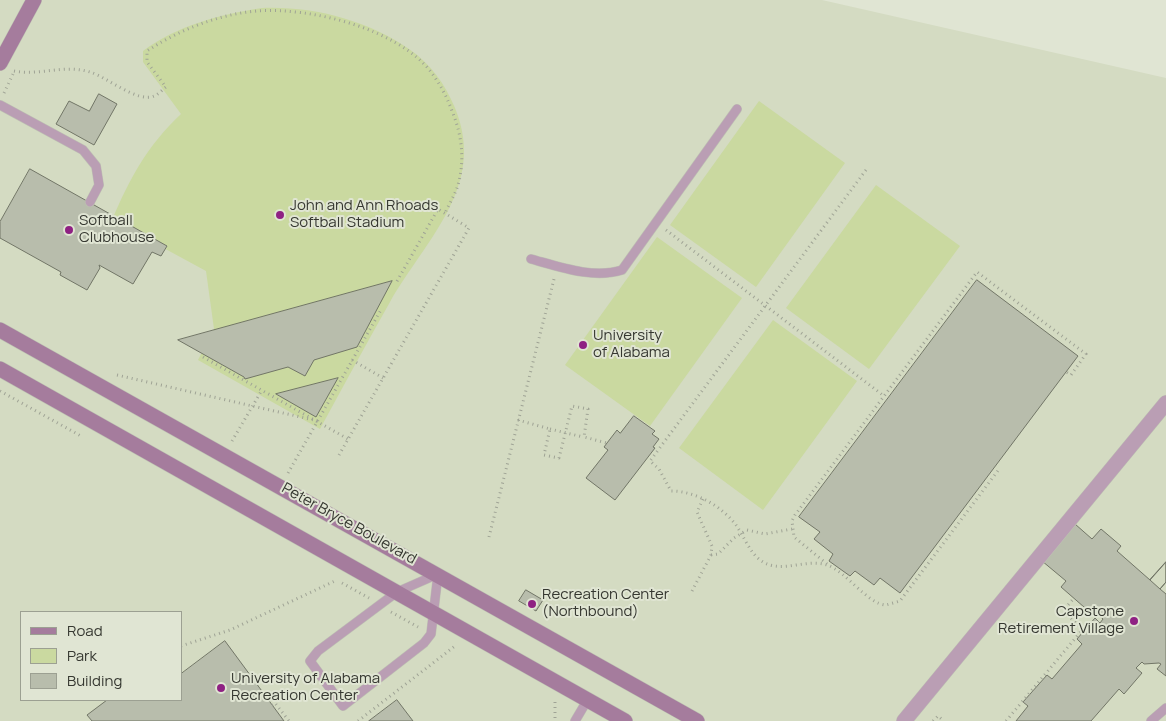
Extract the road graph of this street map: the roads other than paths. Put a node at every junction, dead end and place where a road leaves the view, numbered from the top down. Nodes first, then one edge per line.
1 (34, 0) edge
2 (0, 63) edge
3 (0, 105) edge
4 (737, 109) dead end
5 (90, 202) dead end
6 (531, 259) dead end
7 (0, 330) edge
8 (0, 368) edge
9 (1166, 403) edge
10 (438, 574) junction
11 (397, 592) junction
12 (434, 614) junction
13 (588, 699) junction
14 (1166, 708) edge
15 (577, 719) edge
16 (1153, 720) edge
17 (625, 721) edge
18 (697, 721) edge
19 (904, 721) edge

1 - 2 street
3 - 5 lane
4 - 6 lane
7 - 10 street, Peter Bryce Boulevard
8 - 11 street
9 - 19 street
10 - 11 lane
10 - 12 lane
10 - 18 street, Peter Bryce Boulevard
11 - 12 street
11 - 12 lane
12 - 13 street
13 - 15 lane
13 - 17 street
14 - 16 lane

